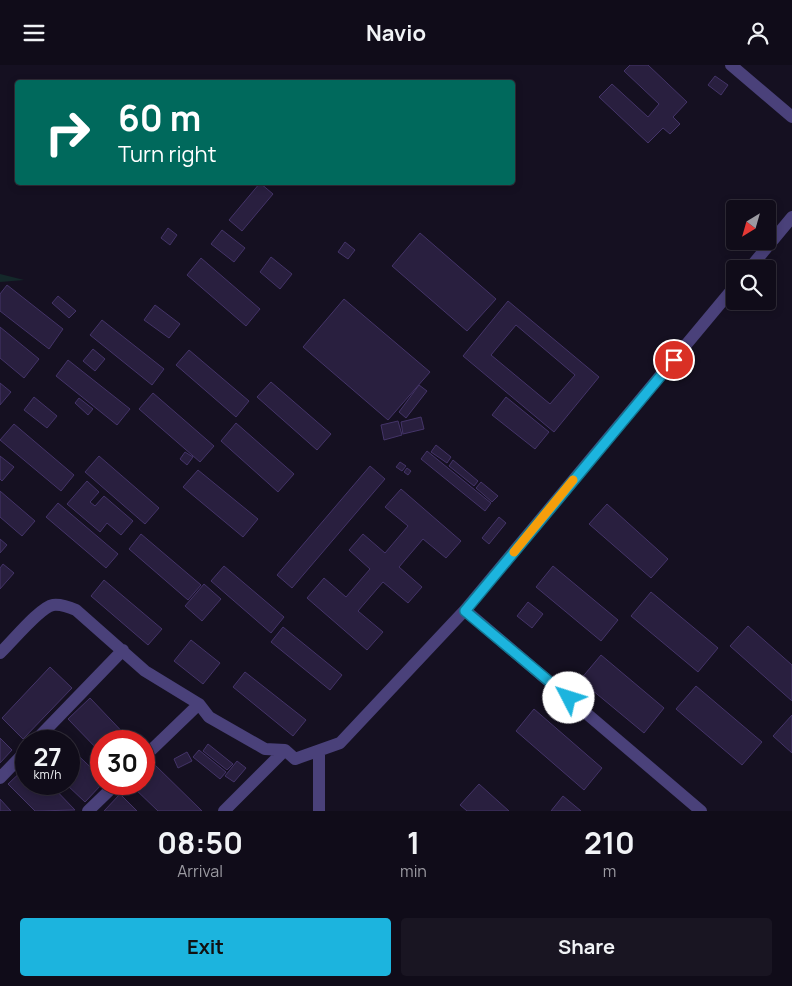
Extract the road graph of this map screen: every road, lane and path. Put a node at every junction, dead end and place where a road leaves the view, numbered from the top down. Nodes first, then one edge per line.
1 (731, 65) edge
2 (792, 117) edge
3 (792, 217) edge
4 (756, 260) edge
5 (726, 297) edge
6 (465, 611) junction
7 (123, 650) junction
8 (0, 653) edge
9 (199, 704) junction
10 (47, 730) edge
11 (155, 746) edge
12 (285, 750) junction
13 (319, 751) junction
14 (15, 762) edge
15 (0, 778) edge
16 (105, 795) edge
17 (88, 811) edge
18 (224, 811) edge
19 (319, 811) edge
20 (701, 811) edge

1 - 2 street
3 - 4 street
5 - 6 street
6 - 13 street
6 - 20 street
7 - 8 street
7 - 9 street
7 - 10 street
9 - 11 street
9 - 12 street
12 - 13 street
12 - 18 street
13 - 19 street
14 - 15 street
16 - 17 street

